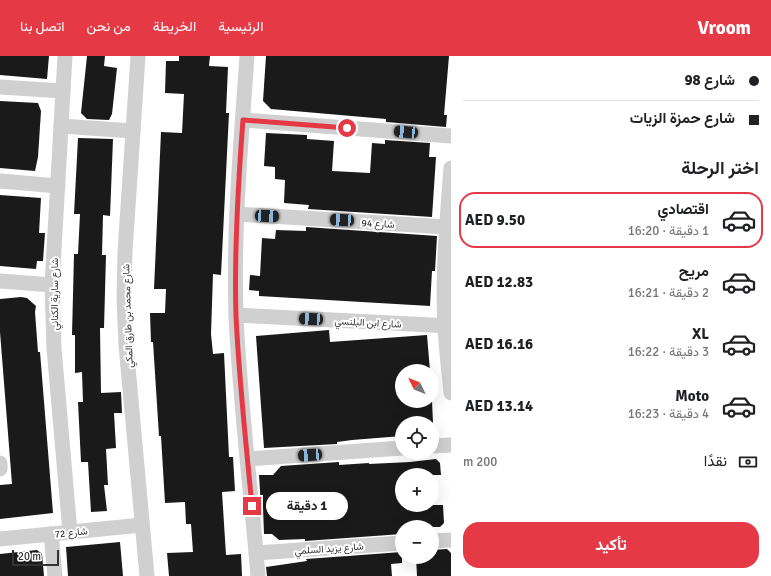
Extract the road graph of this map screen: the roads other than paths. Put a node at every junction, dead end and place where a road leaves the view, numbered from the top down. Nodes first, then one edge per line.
1 (65, 56) edge
2 (138, 56) edge
3 (247, 56) edge
4 (0, 87) edge
5 (63, 91) junction
6 (243, 120) junction
7 (61, 126) junction
8 (133, 131) junction
9 (451, 136) edge
10 (451, 168) edge
11 (0, 181) edge
12 (58, 186) junction
13 (237, 214) junction
14 (447, 227) junction
15 (0, 281) edge
16 (52, 285) junction
17 (236, 315) junction
18 (448, 326) edge
19 (451, 393) edge
20 (451, 445) edge
21 (439, 446) edge
22 (395, 449) edge
23 (248, 460) junction
24 (0, 463) edge
25 (0, 469) edge
26 (142, 525) junction
27 (70, 532) junction
28 (51, 534) junction
29 (0, 540) edge
30 (451, 540) edge
31 (439, 541) edge
32 (395, 543) edge
33 (256, 553) junction
34 (56, 576) edge
35 (146, 576) edge
36 (258, 576) edge

1 - 5 street, شارع سارية الكناني
2 - 8 street, شارع محمد بن طارق المكي
3 - 6 street
4 - 5 street
5 - 7 street, شارع سارية الكناني
6 - 9 street
6 - 13 street
7 - 8 street
7 - 12 street, شارع سارية الكناني
8 - 26 street, شارع محمد بن طارق المكي
10 - 14 street
11 - 12 street
12 - 16 street, شارع سارية الكناني
13 - 14 street, شارع 94
13 - 17 street
14 - 18 street
15 - 16 street
16 - 27 street, شارع سارية الكناني
17 - 18 street, شارع ابن البلنسي
17 - 23 street
18 - 19 street
20 - 21 street
22 - 23 street
23 - 33 street
24 - 25 street
26 - 27 street, شارع 72
26 - 35 street, شارع محمد بن طارق المكي
27 - 28 street, شارع 72
28 - 29 street, شارع 72
28 - 34 street
30 - 31 street
32 - 33 street, شارع يزيد السلمي
33 - 36 street

